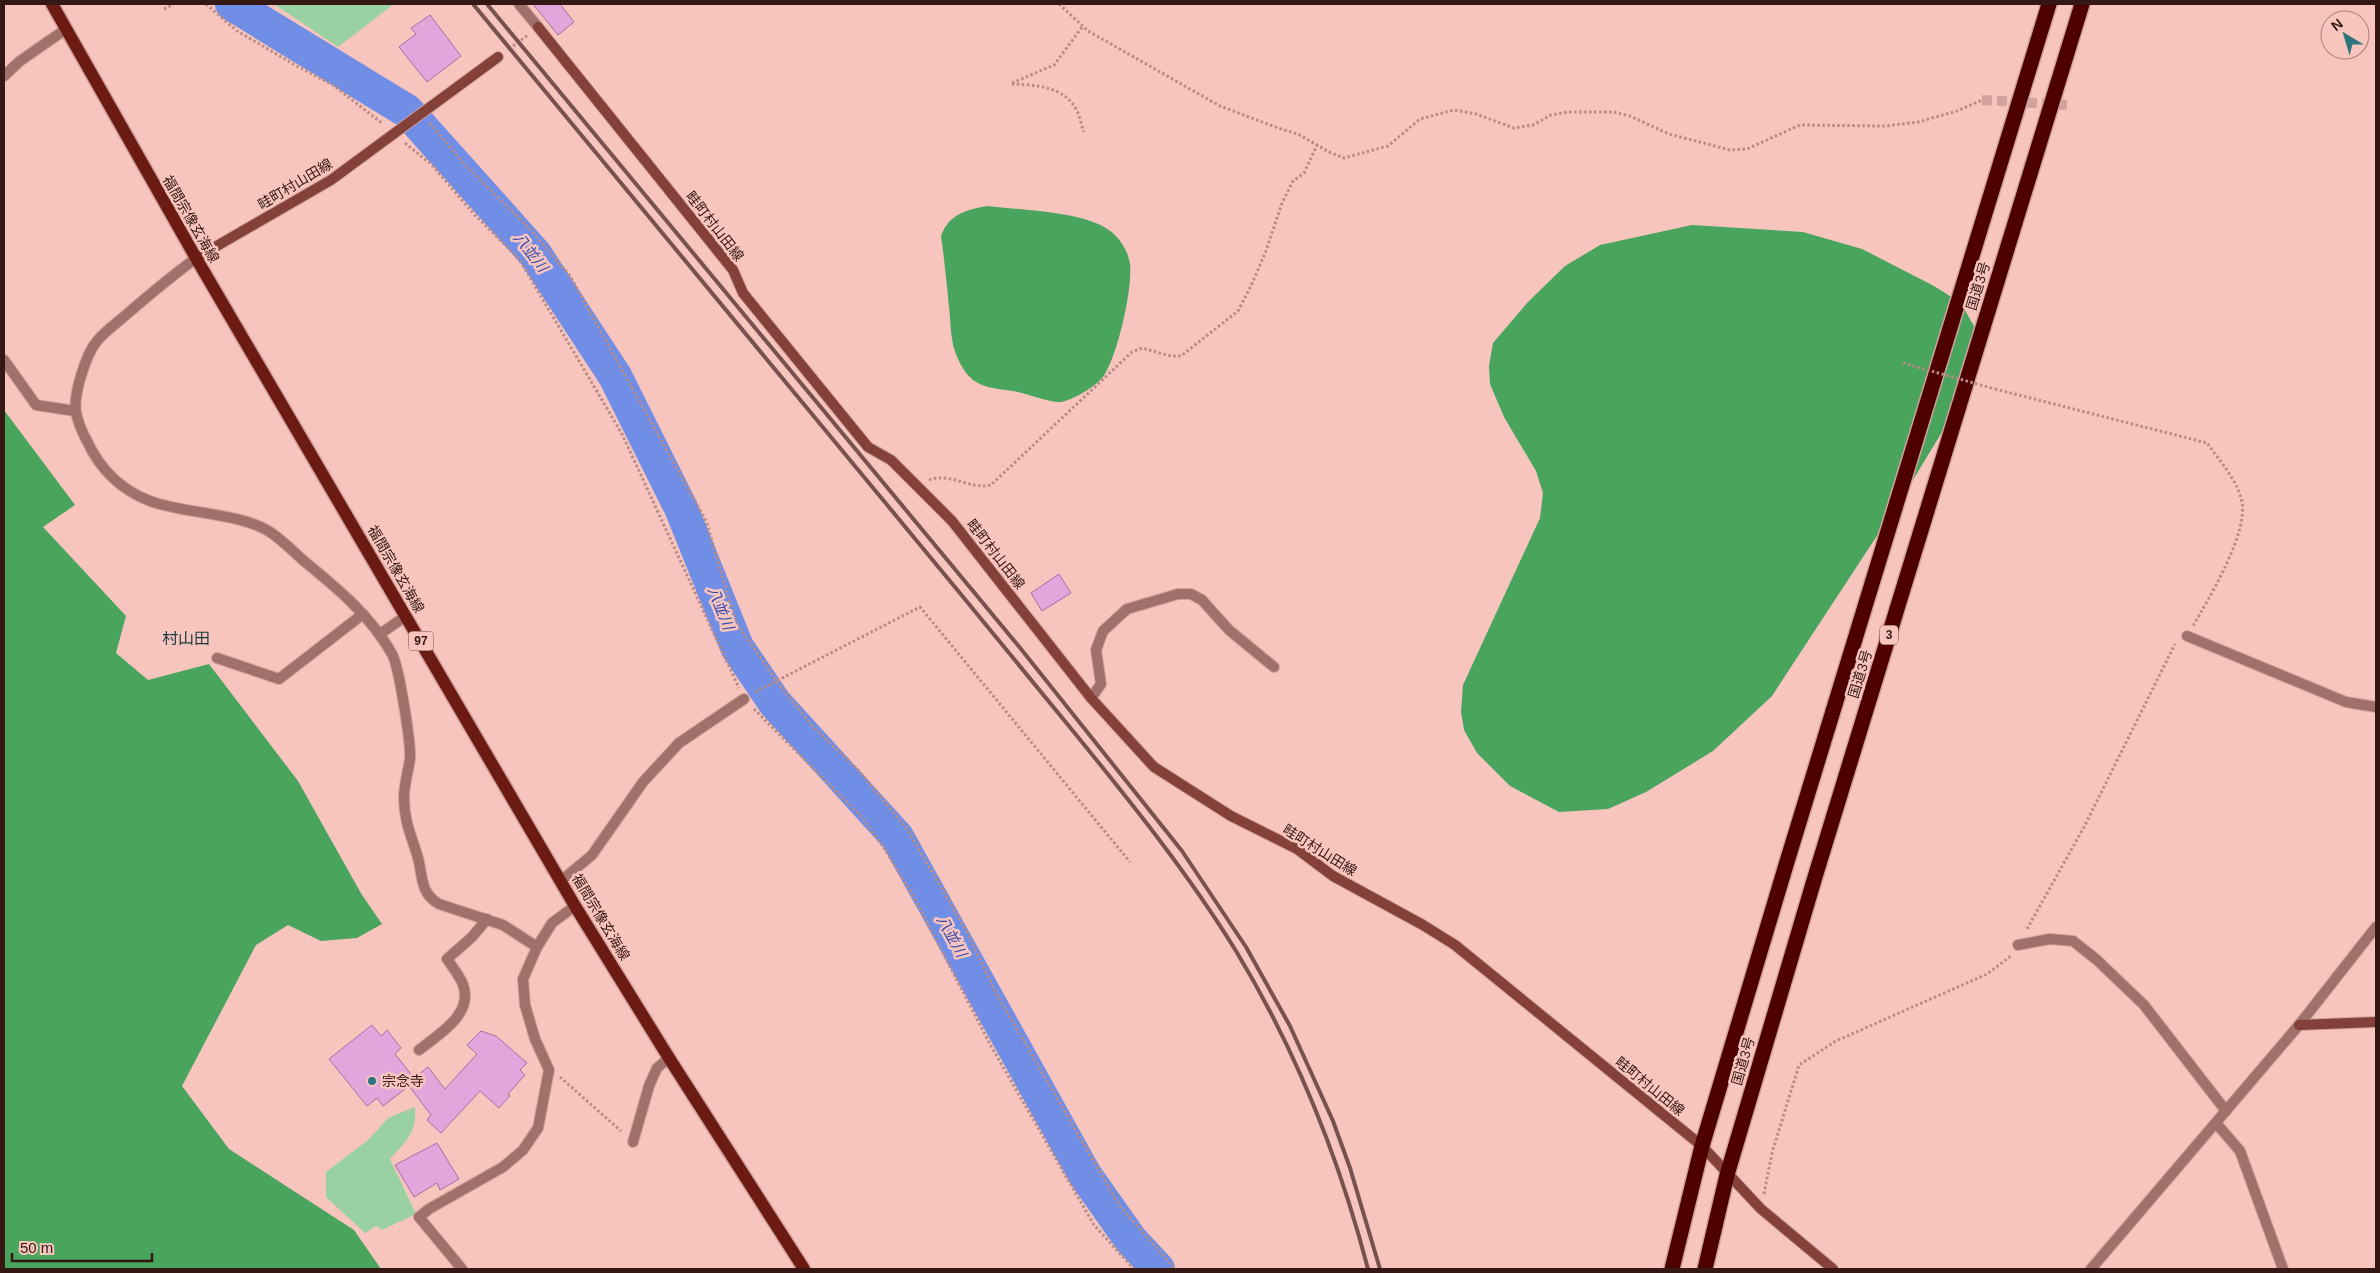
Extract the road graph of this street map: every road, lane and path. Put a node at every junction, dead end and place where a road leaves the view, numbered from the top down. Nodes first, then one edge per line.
1 (52, 4) edge
2 (174, 4) edge
3 (206, 4) edge
4 (519, 4) edge
5 (1059, 4) edge
6 (2050, 4) edge
7 (2082, 4) edge
8 (164, 9) dead end
9 (1083, 26) junction
10 (538, 27) junction
11 (66, 29) junction
12 (498, 57) joint
13 (4, 76) edge
14 (1982, 100) tunnel mouth
15 (422, 113) junction
16 (1084, 132) dead end
17 (394, 134) junction
18 (1317, 145) junction
19 (196, 258) junction
20 (4, 360) edge
21 (1903, 363) dead end
22 (76, 411) junction
23 (917, 486) junction
24 (363, 614) junction
25 (406, 616) junction
26 (380, 634) junction
27 (2187, 636) junction
28 (217, 658) dead end
29 (1274, 667) dead end
30 (776, 680) junction
31 (1091, 698) junction
32 (744, 699) junction
33 (2376, 707) edge
34 (1130, 862) dead end
35 (562, 880) junction
36 (575, 906) junction
37 (486, 919) junction
38 (2376, 927) edge
39 (2018, 945) junction
40 (537, 947) junction
41 (2376, 1022) edge
42 (2299, 1025) junction
43 (419, 1050) dead end
44 (669, 1058) junction
45 (549, 1070) junction
46 (2226, 1111) junction
47 (2216, 1123) junction
48 (633, 1142) joint
49 (1702, 1146) junction
50 (1727, 1175) junction
51 (1761, 1209) junction
52 (462, 1269) edge
53 (804, 1269) edge
54 (1134, 1269) edge
55 (1175, 1269) edge
56 (1672, 1269) edge
57 (1705, 1269) edge
58 (1833, 1269) edge
59 (2091, 1269) edge
60 (2283, 1269) edge

1 - 11 main road, 福間宗像玄海線 / 97
2 - 8 path
3 - 17 path
4 - 10 street
5 - 9 path
6 - 49 highway, 国道3号 / 3
7 - 50 highway, 国道3号 / 3
9 - 16 path
9 - 18 path
10 - 12 path
10 - 23 main road, 畦町村山田線
11 - 13 street
11 - 19 main road, 福間宗像玄海線 / 97
12 - 15 main road, 畦町村山田線
14 - 18 path
15 - 17 main road, 畦町村山田線
15 - 30 path
17 - 19 main road, 畦町村山田線
17 - 32 path
18 - 23 path
19 - 22 street
19 - 25 main road, 福間宗像玄海線 / 97
20 - 22 street
21 - 27 path, bridge
22 - 24 street
23 - 31 main road, 畦町村山田線
24 - 26 street
24 - 28 street
25 - 26 street
25 - 35 main road, 福間宗像玄海線 / 97
26 - 37 street
27 - 33 street
27 - 39 path
29 - 31 street
30 - 32 path
30 - 34 path
30 - 55 path
31 - 49 main road, 畦町村山田線
32 - 35 street
32 - 54 path
35 - 36 main road, 福間宗像玄海線 / 97
36 - 40 street
36 - 44 main road, 福間宗像玄海線 / 97
37 - 40 street
37 - 43 street
38 - 42 street
39 - 46 street
39 - 51 path
40 - 45 street
41 - 42 main road
42 - 46 street
44 - 48 street
44 - 53 main road, 福間宗像玄海線 / 97
45 - 48 path
45 - 52 street
46 - 47 street
47 - 59 street
47 - 60 street
49 - 50 main road, 畦町村山田線
49 - 56 highway, 国道3号 / 3
50 - 51 main road, 畦町村山田線
50 - 57 highway, 国道3号 / 3
51 - 58 main road, 畦町村山田線

